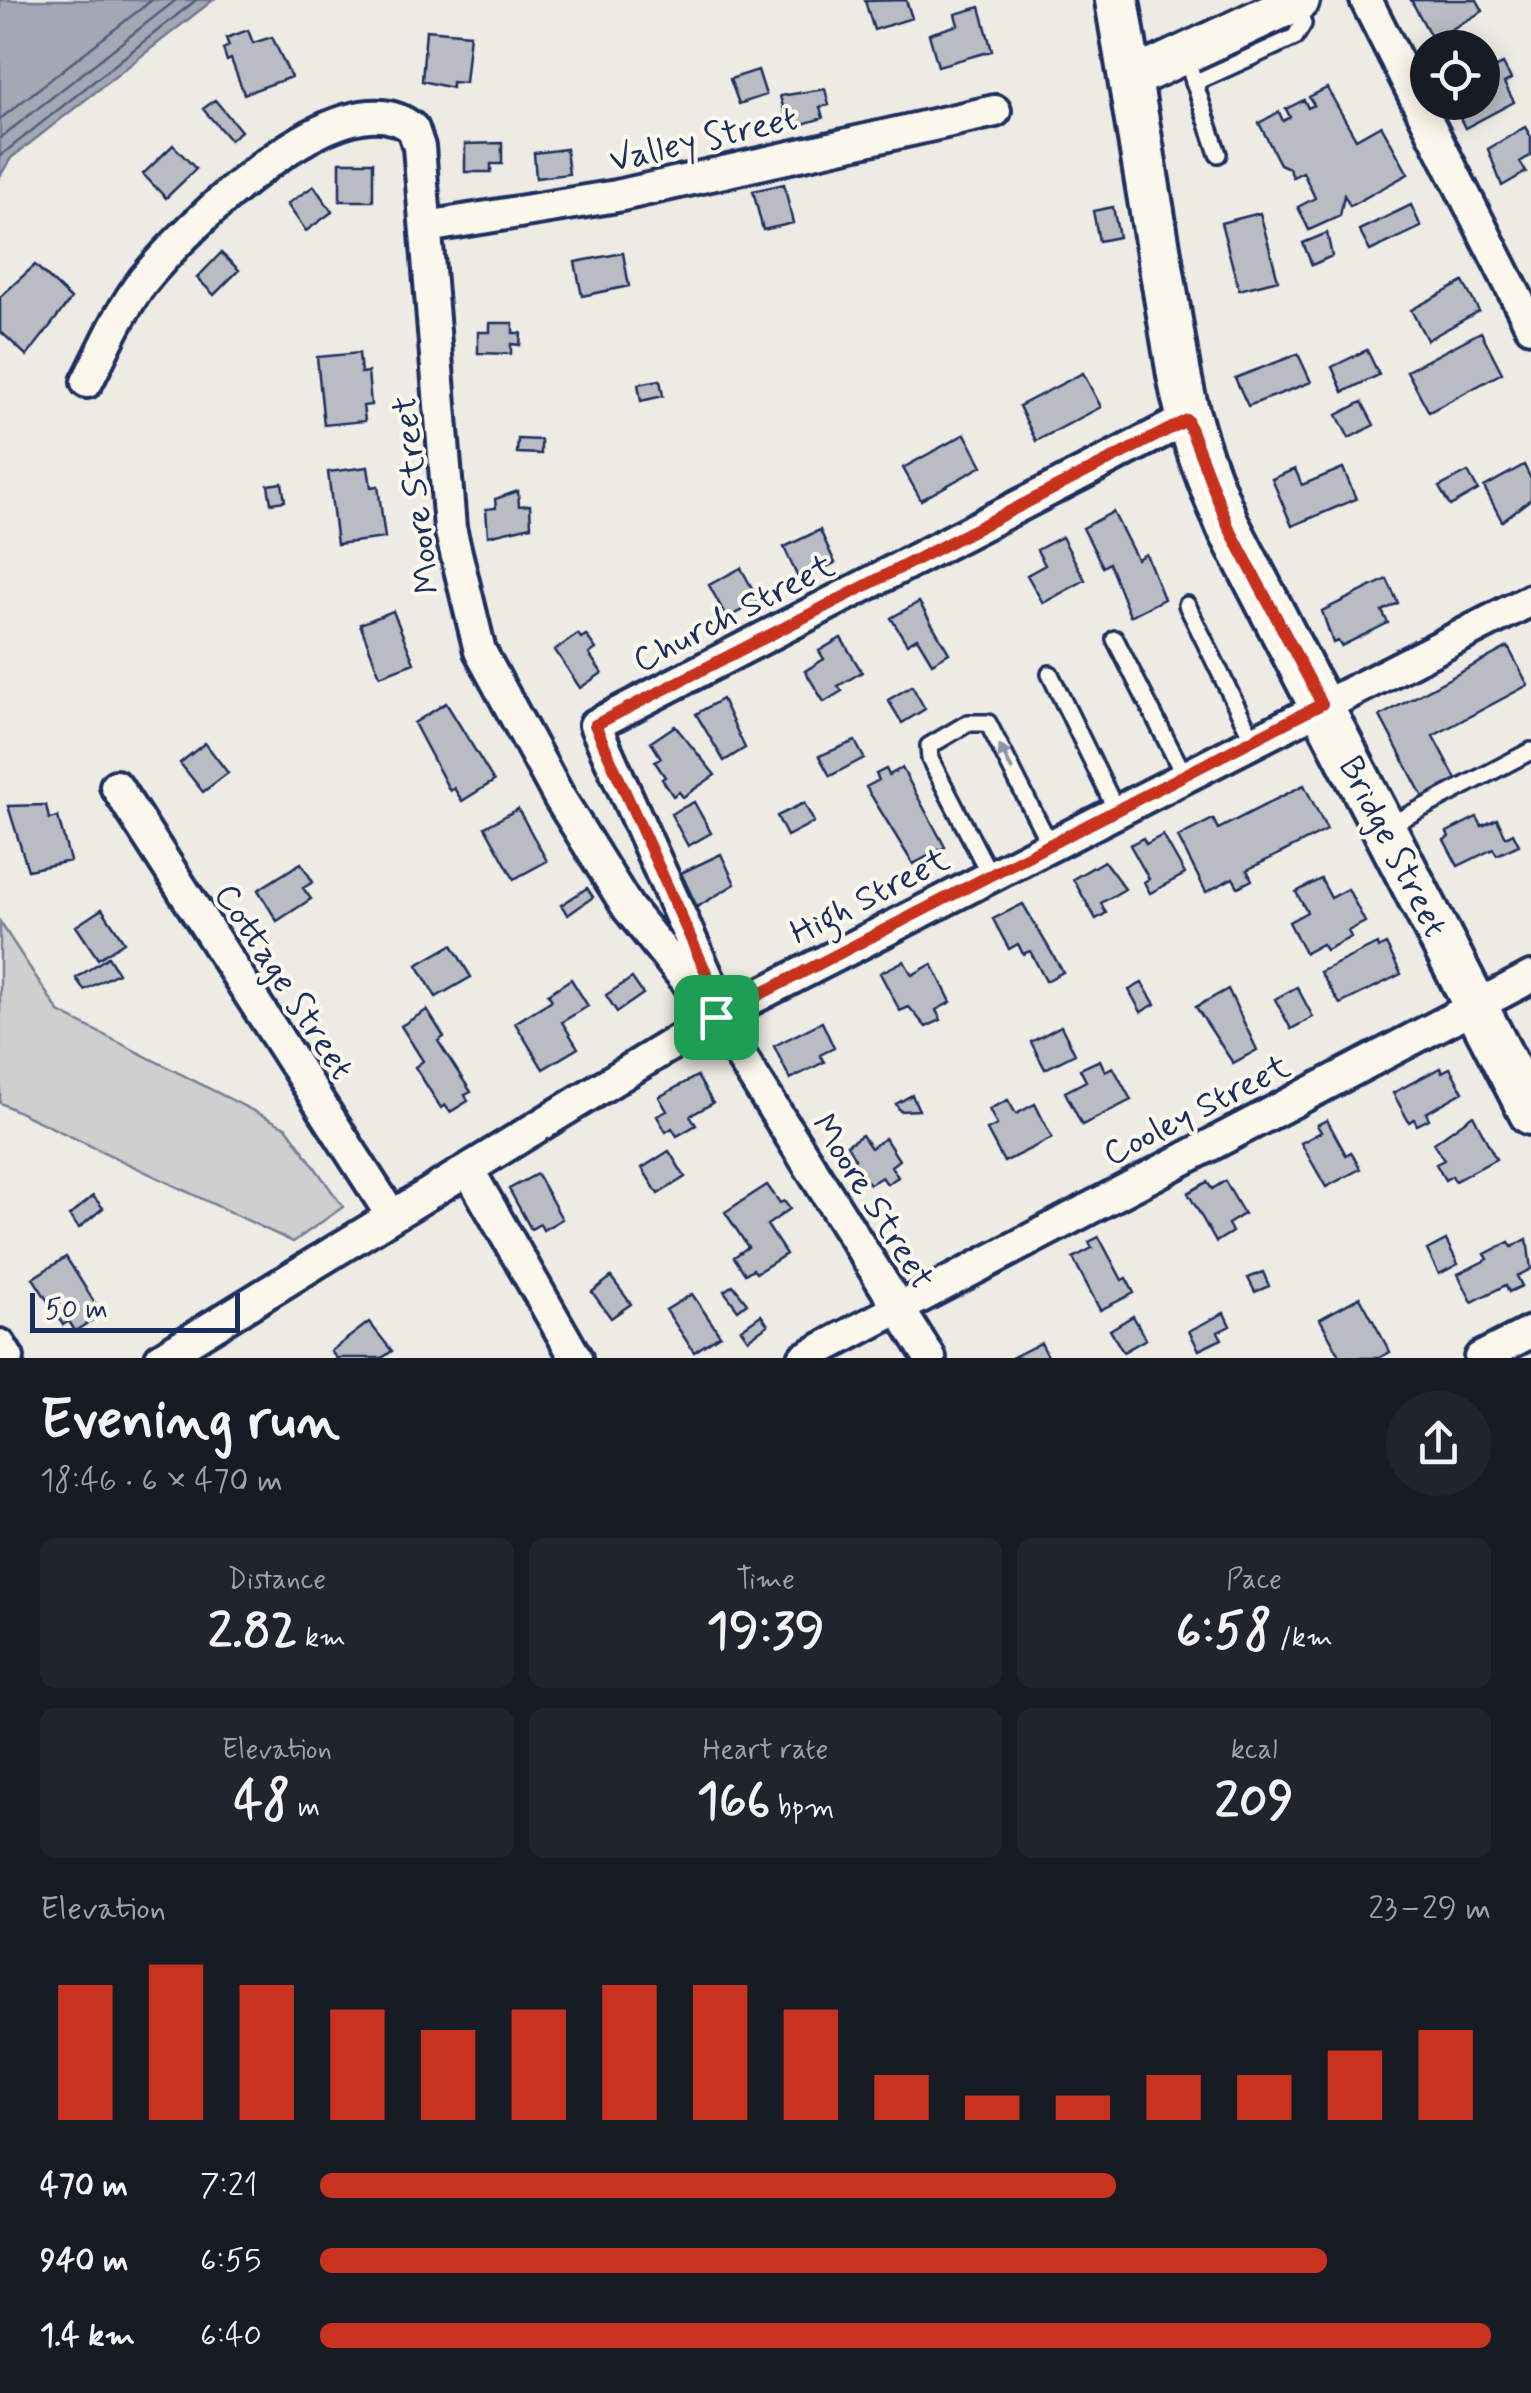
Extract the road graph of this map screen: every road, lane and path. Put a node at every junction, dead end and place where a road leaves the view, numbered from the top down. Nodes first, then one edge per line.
1 (1117, 0) edge
2 (1366, 0) edge
3 (1298, 1) edge
4 (1190, 69) junction
5 (1131, 79) junction
6 (995, 111) dead end
7 (1218, 154) dead end
8 (426, 227) junction
9 (1531, 326) edge
10 (87, 382) dead end
11 (1187, 420) junction
12 (1187, 605) dead end
13 (1529, 606) edge
14 (1115, 640) dead end
15 (1050, 674) dead end
16 (1322, 704) junction
17 (1253, 740) junction
18 (1531, 751) edge
19 (1184, 776) junction
20 (116, 786) dead end
21 (1116, 810) junction
22 (1384, 828) junction
23 (1050, 845) junction
24 (990, 875) junction
25 (1531, 978) edge
26 (1476, 1006) junction
27 (716, 1017) junction
28 (1531, 1113) edge
29 (468, 1169) junction
30 (392, 1216) junction
31 (896, 1308) junction
32 (1531, 1332) edge
33 (0, 1345) edge
34 (8, 1358) edge
35 (162, 1358) edge
36 (576, 1358) edge
37 (804, 1358) edge
38 (930, 1358) edge
39 (1480, 1358) edge

1 - 5 main road, Bridge Street
2 - 9 street
3 - 4 street
4 - 5 street
4 - 7 lane
5 - 11 main road, Bridge Street
6 - 8 street, Valley Street
8 - 10 street, Moore Street
8 - 27 street, Moore Street
11 - 16 main road, Bridge Street
11 - 27 street, Church Street
12 - 17 lane
13 - 16 street, High Street
14 - 19 lane
15 - 21 lane
16 - 17 street, High Street
16 - 22 main road, Bridge Street
17 - 19 street, High Street
18 - 22 lane
19 - 21 street, High Street
20 - 30 street, Cottage Street
21 - 23 street, High Street
22 - 26 main road, Bridge Street
23 - 24 street, High Street
23 -> 24 lane
24 - 27 street, High Street
25 - 26 street, Cooley Street
26 - 28 main road, Bridge Street
26 - 31 street, Cooley Street
27 - 29 street, High Street
27 - 31 street, Moore Street
29 - 30 street, High Street
29 - 36 street
30 - 35 street, High Street
31 - 37 street, Cooley Street
31 - 38 street, Moore Street
32 - 39 street
33 - 34 street

